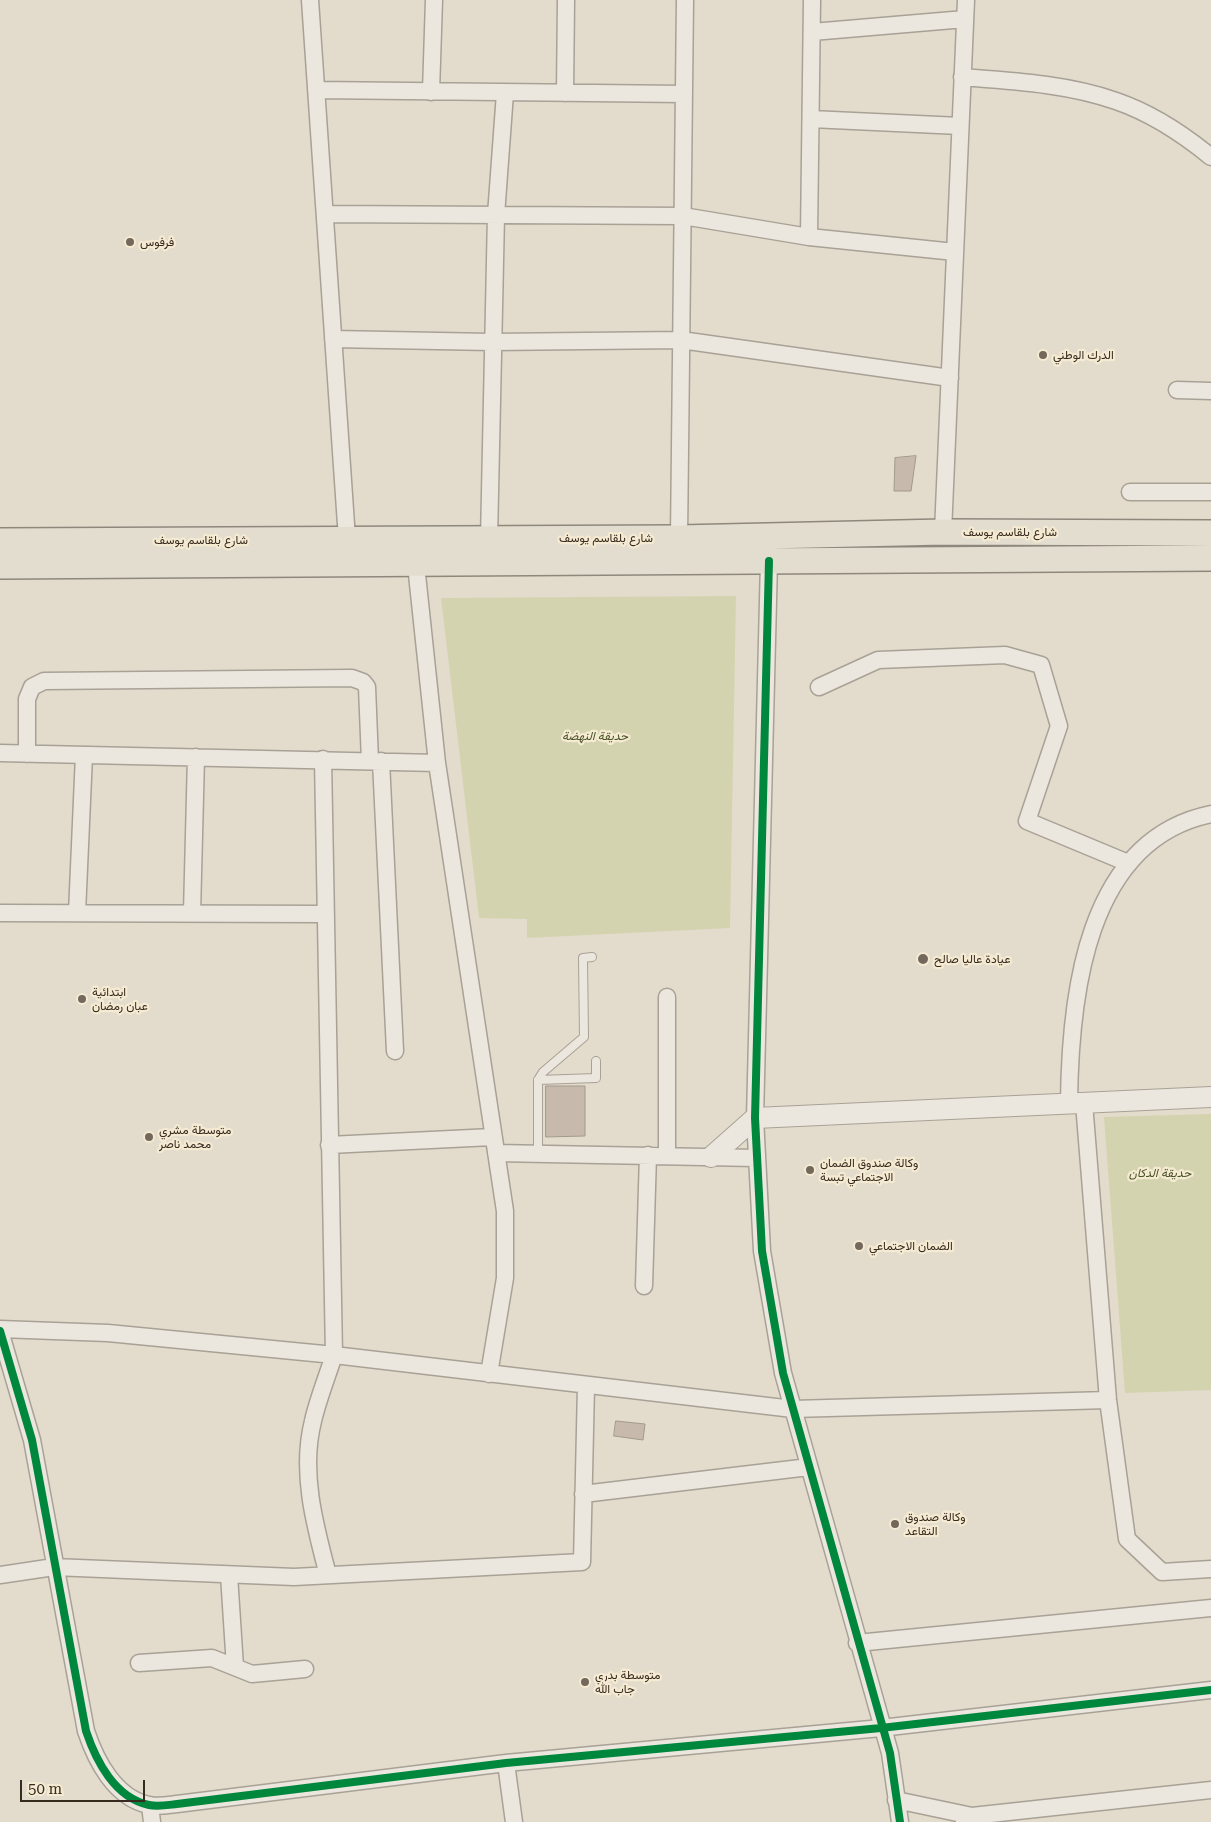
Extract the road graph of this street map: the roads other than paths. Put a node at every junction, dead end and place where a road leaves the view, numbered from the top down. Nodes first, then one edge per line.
1 (310, 0) edge
2 (434, 0) edge
3 (566, 0) edge
4 (686, 0) edge
5 (812, 0) edge
6 (966, 0) edge
7 (966, 19) junction
8 (812, 32) junction
9 (962, 77) junction
10 (316, 90) junction
11 (431, 92) junction
12 (505, 93) junction
13 (565, 93) junction
14 (684, 94) junction
15 (811, 119) junction
16 (960, 126) junction
17 (1211, 157) edge
18 (325, 214) junction
19 (496, 215) junction
20 (683, 216) junction
21 (809, 237) junction
22 (954, 252) junction
23 (333, 339) junction
24 (681, 340) junction
25 (492, 342) junction
26 (950, 378) junction
27 (1177, 390) dead end
28 (1211, 391) edge
29 (1130, 492) dead end
30 (1211, 492) edge
31 (942, 532) junction
32 (1211, 533) edge
33 (679, 538) junction
34 (489, 539) junction
35 (347, 540) junction
36 (0, 541) edge
37 (1211, 558) edge
38 (769, 561) junction
39 (416, 565) junction
40 (0, 566) edge
41 (819, 687) dead end
42 (0, 753) edge
43 (27, 754) junction
44 (84, 755) junction
45 (196, 757) junction
46 (323, 759) junction
47 (376, 761) junction
48 (437, 763) junction
49 (1211, 814) edge
50 (1128, 862) junction
51 (0, 912) edge
52 (77, 913) junction
53 (192, 913) junction
54 (325, 914) junction
55 (592, 957) dead end
56 (666, 997) dead end
57 (395, 1050) dead end
58 (596, 1061) dead end
59 (538, 1080) junction
60 (1211, 1097) edge
61 (1076, 1103) junction
62 (755, 1118) junction
63 (492, 1137) junction
64 (330, 1145) junction
65 (496, 1153) junction
66 (538, 1154) junction
67 (648, 1155) junction
68 (667, 1156) junction
69 (711, 1157) junction
70 (756, 1158) junction
71 (644, 1286) dead end
72 (0, 1330) edge
73 (334, 1356) junction
74 (489, 1374) junction
75 (586, 1386) junction
76 (1108, 1400) junction
77 (793, 1408) junction
78 (809, 1467) junction
79 (583, 1494) junction
80 (54, 1567) junction
81 (1211, 1568) edge
82 (0, 1575) edge
83 (230, 1575) junction
84 (328, 1575) junction
85 (1211, 1608) edge
86 (857, 1643) junction
87 (139, 1662) dead end
88 (236, 1667) junction
89 (305, 1669) dead end
90 (1211, 1690) edge
91 (881, 1728) junction
92 (506, 1763) junction
93 (1211, 1790) edge
94 (896, 1800) junction
95 (150, 1805) junction
96 (968, 1819) edge
97 (152, 1822) edge
98 (514, 1822) edge
99 (900, 1822) edge

1 - 10 street
2 - 11 street
3 - 13 street
4 - 14 street
5 - 8 street
6 - 7 street
7 - 8 street
7 - 9 street
8 - 15 street
9 - 16 street
9 - 17 street
10 - 11 street
10 - 18 street
11 - 12 street
12 - 13 street
12 - 19 street
13 - 14 street
14 - 20 street
15 - 16 street
15 - 21 street
16 - 22 street
18 - 19 street
18 - 23 street
19 - 20 street
19 - 25 street
20 - 21 street
20 - 24 street
21 - 22 street
22 - 26 street
23 - 25 street
23 - 35 street
24 - 25 street
24 - 26 street
24 - 33 street
25 - 34 street
26 - 31 street
27 - 28 street
29 - 30 street
31 - 32 main road, شارع بلقاسم يوسف
31 - 33 main road, شارع بلقاسم يوسف
33 - 34 main road, شارع بلقاسم يوسف
34 - 35 main road, شارع بلقاسم يوسف
35 - 36 main road, شارع بلقاسم يوسف
37 - 38 main road, شارع بلقاسم يوسف
38 - 39 main road, شارع بلقاسم يوسف
38 - 62 street
39 - 40 main road, شارع بلقاسم يوسف
39 - 48 street
41 - 50 street
42 - 43 street
43 - 44 street
43 - 47 street
44 - 45 street
44 - 52 street
45 - 46 street
45 - 53 street
46 - 47 street
46 - 54 street
47 - 48 street
47 - 57 street
48 - 63 street
49 - 50 street
50 - 61 street
51 - 52 street
52 - 53 street
53 - 54 street
54 - 64 street
55 - 59 lane
56 - 68 street
58 - 59 lane
59 - 66 lane
60 - 61 street
61 - 62 street
61 - 76 street
62 - 69 street
62 - 70 street
63 - 64 street
63 - 65 street
64 - 73 street
65 - 66 street
65 - 74 street
66 - 67 street
67 - 68 street
67 - 71 street
68 - 69 street
69 - 70 street
70 - 77 street
72 - 73 street
72 - 80 street
73 - 74 street
73 - 84 street
74 - 75 street
75 - 77 street
75 - 79 street
76 - 77 street
76 - 81 street
77 - 78 street
78 - 79 street
78 - 86 street
79 - 84 street
80 - 82 street
80 - 83 street
80 - 95 street
83 - 84 street
83 - 88 street
85 - 86 street
86 - 91 street
87 - 88 street
88 - 89 street
90 - 91 street
91 - 92 street
91 - 94 street
92 - 95 street
92 - 98 street
93 - 96 street
94 - 96 street
94 - 99 street
95 - 97 street

